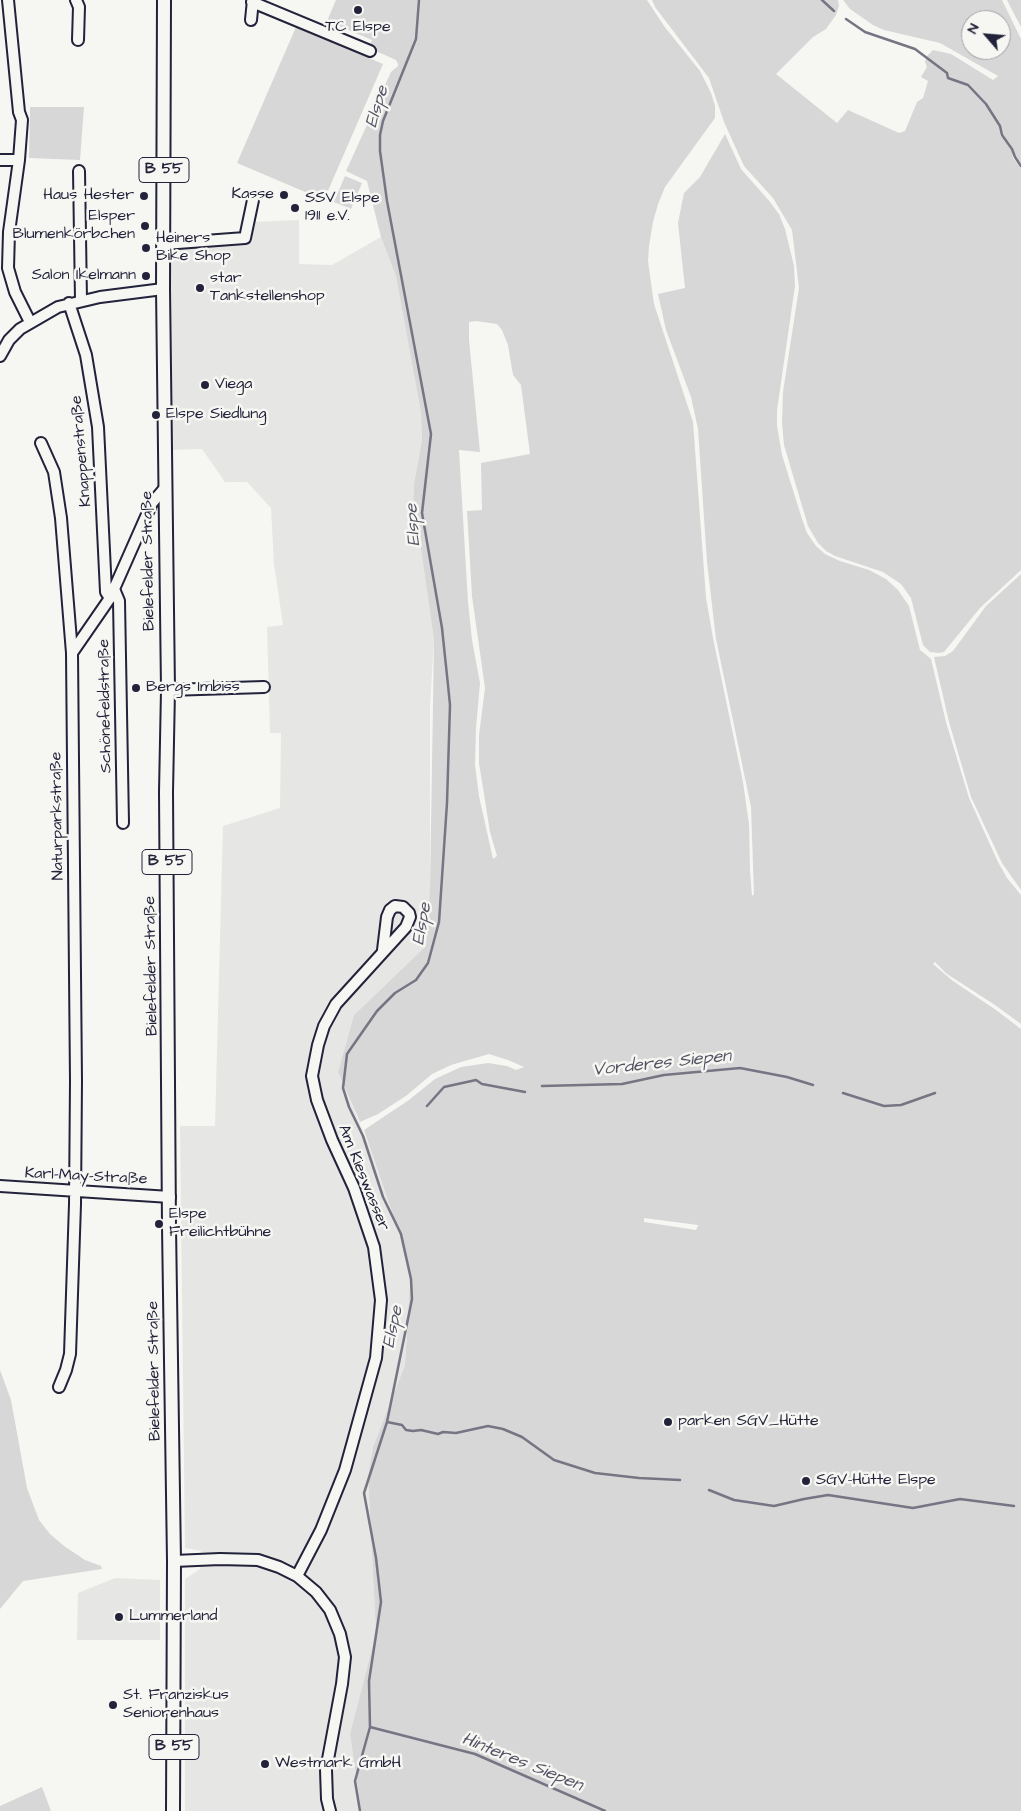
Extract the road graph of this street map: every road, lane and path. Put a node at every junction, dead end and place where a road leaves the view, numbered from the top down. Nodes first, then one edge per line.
1 (8, 0) edge
2 (76, 0) edge
3 (164, 0) edge
4 (252, 1) edge
5 (251, 20) dead end
6 (78, 40) dead end
7 (370, 51) dead end
8 (0, 160) edge
9 (19, 160) junction
10 (79, 171) dead end
11 (253, 200) dead end
12 (164, 244) junction
13 (163, 289) junction
14 (82, 300) junction
15 (69, 303) junction
16 (30, 322) junction
17 (0, 356) edge
18 (41, 443) dead end
19 (164, 489) junction
20 (112, 594) junction
21 (72, 652) junction
22 (264, 687) dead end
23 (168, 690) junction
24 (123, 823) dead end
25 (383, 950) dead end
26 (0, 1186) edge
27 (74, 1192) junction
28 (170, 1198) junction
29 (59, 1388) dead end
30 (174, 1561) junction
31 (297, 1576) junction
32 (173, 1811) edge
33 (330, 1811) edge

1 - 9 street
2 - 6 street
3 - 12 main road, Bielefelder Straße / B 55
4 - 5 street
4 - 7 street
8 - 9 street
9 - 16 street
10 - 14 street
11 - 12 street
12 - 13 main road, Bielefelder Straße / B 55
13 - 14 street
13 - 19 main road, Bielefelder Straße / B 55
14 - 15 street
15 - 16 street
15 - 20 street, Knappenstraße
16 - 17 street
18 - 21 street, Naturparkstraße
19 - 20 street
19 - 23 main road, Bielefelder Straße / B 55
20 - 21 street
20 - 24 street, Schönefeldstraße
21 - 27 street, Naturparkstraße
22 - 23 street
23 - 28 main road, Bielefelder Straße / B 55
25 - 31 street, Am Kieswasser
26 - 27 street, Karl-May-Straße
27 - 28 street, Karl-May-Straße
27 - 29 street, Naturparkstraße
28 - 30 main road, Bielefelder Straße / B 55
30 - 31 street
30 - 32 main road, Bielefelder Straße / B 55
31 - 33 street

